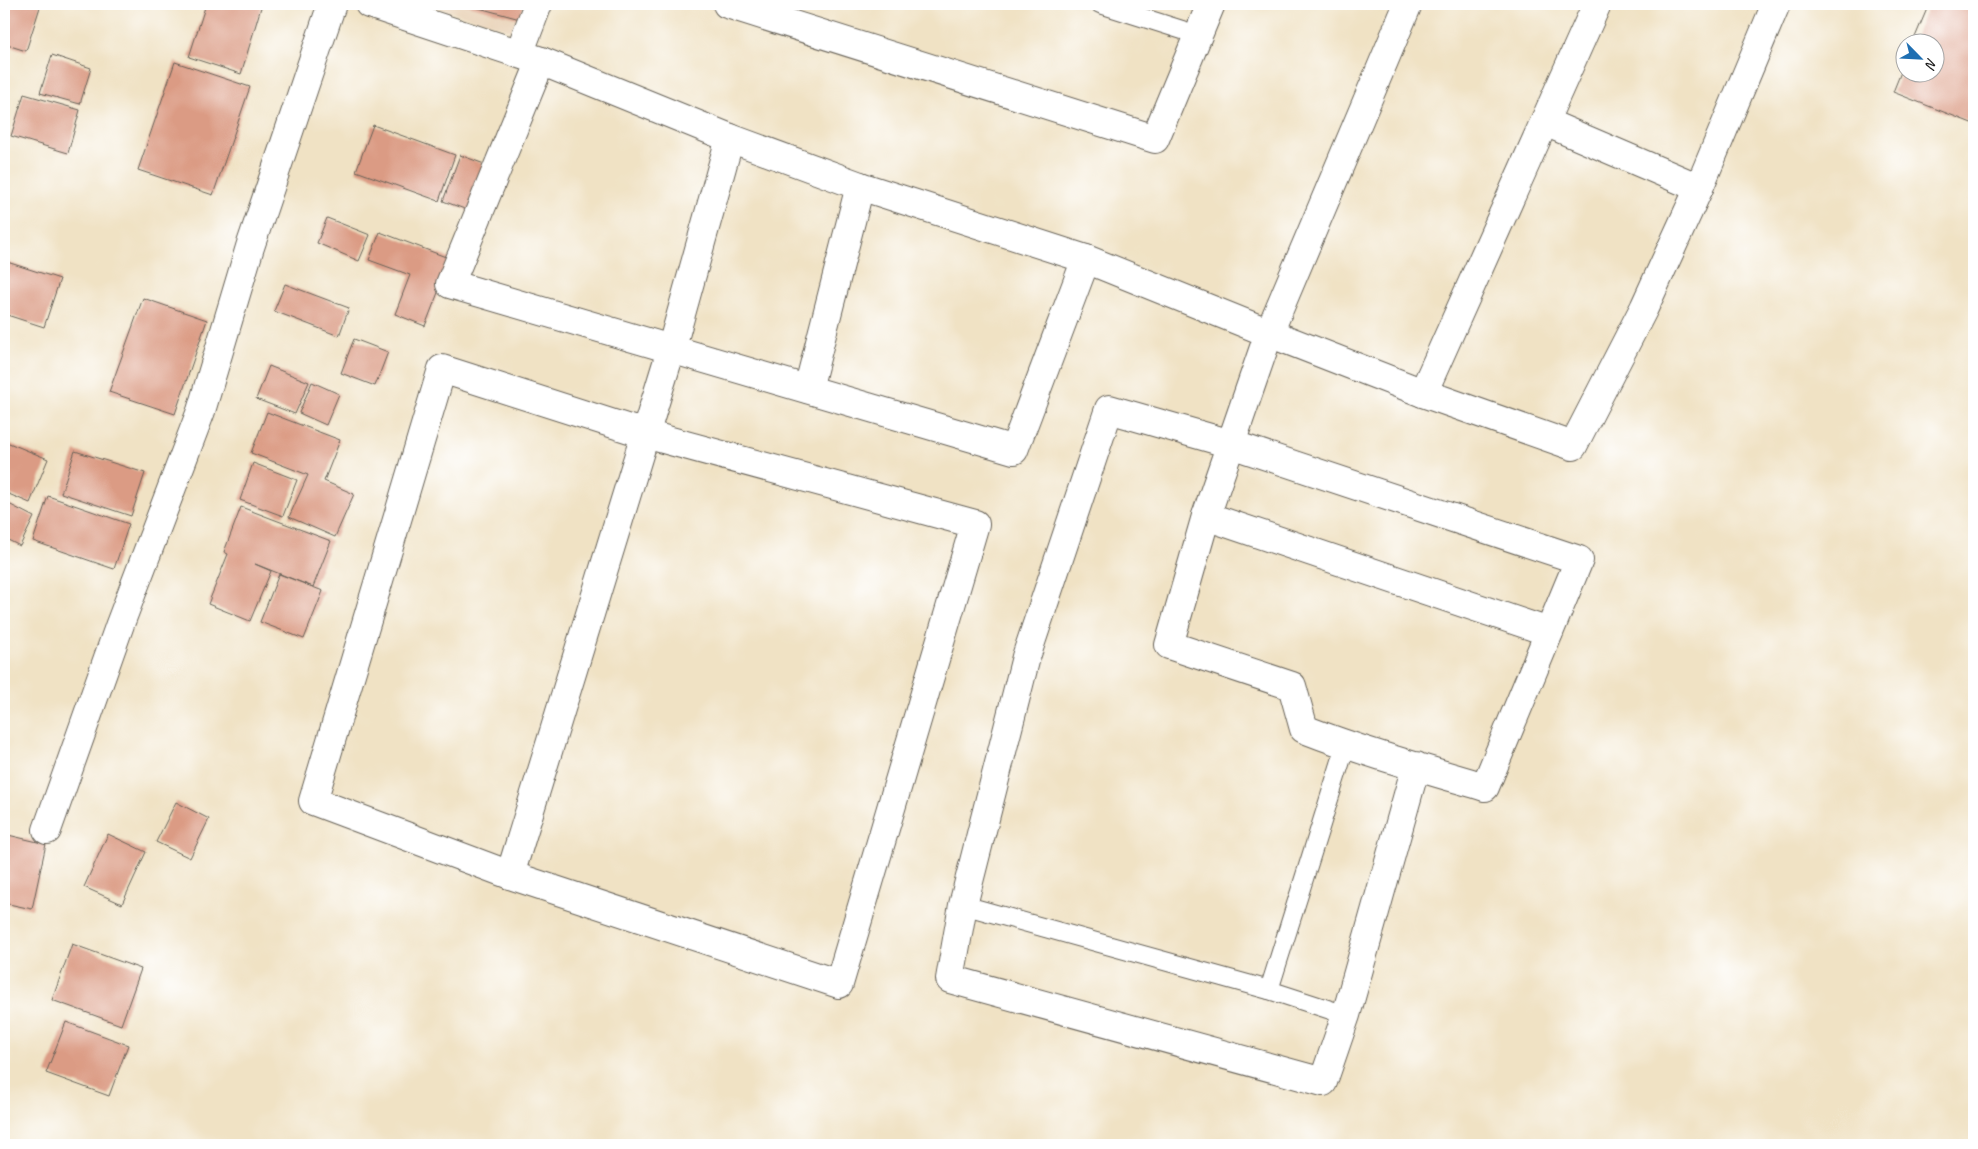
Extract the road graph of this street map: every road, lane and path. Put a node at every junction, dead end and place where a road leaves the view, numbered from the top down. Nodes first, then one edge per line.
1 (332, 4) edge
2 (369, 4) edge
3 (538, 4) edge
4 (727, 4) edge
5 (1100, 4) edge
6 (1211, 4) edge
7 (1408, 4) edge
8 (1598, 4) edge
9 (1776, 4) edge
10 (1198, 35) junction
11 (530, 57) junction
12 (1545, 122) junction
13 (730, 138) junction
14 (860, 186) junction
15 (1699, 188) junction
16 (1086, 259) junction
17 (1269, 334) junction
18 (671, 350) junction
19 (808, 389) junction
20 (1422, 392) junction
21 (645, 434) junction
22 (1231, 444) junction
23 (1206, 516) junction
24 (1549, 632) junction
25 (1346, 745) junction
26 (1416, 766) junction
27 (47, 830) dead end
28 (510, 875) junction
29 (963, 905) junction
30 (1269, 990) junction
31 (1346, 1015) junction

1 - 27 street
2 - 11 street
3 - 11 street
4 - 10 street
5 - 10 lane
6 - 10 street
7 - 17 street
8 - 12 street
9 - 15 street
11 - 13 street
11 - 18 street
12 - 15 street
12 - 20 street
13 - 14 street
13 - 18 street
14 - 16 street
14 - 19 street
15 - 20 street
16 - 17 street
16 - 19 street
17 - 20 street
17 - 22 street
18 - 19 street
18 - 21 street
21 - 28 street
21 - 28 street
21 - 28 street
22 - 23 street
22 - 24 street
22 - 29 street
23 - 24 street
23 - 25 street
24 - 26 street
25 - 26 street
25 - 30 lane
26 - 31 street
29 - 30 lane
29 - 31 street
30 - 31 lane

